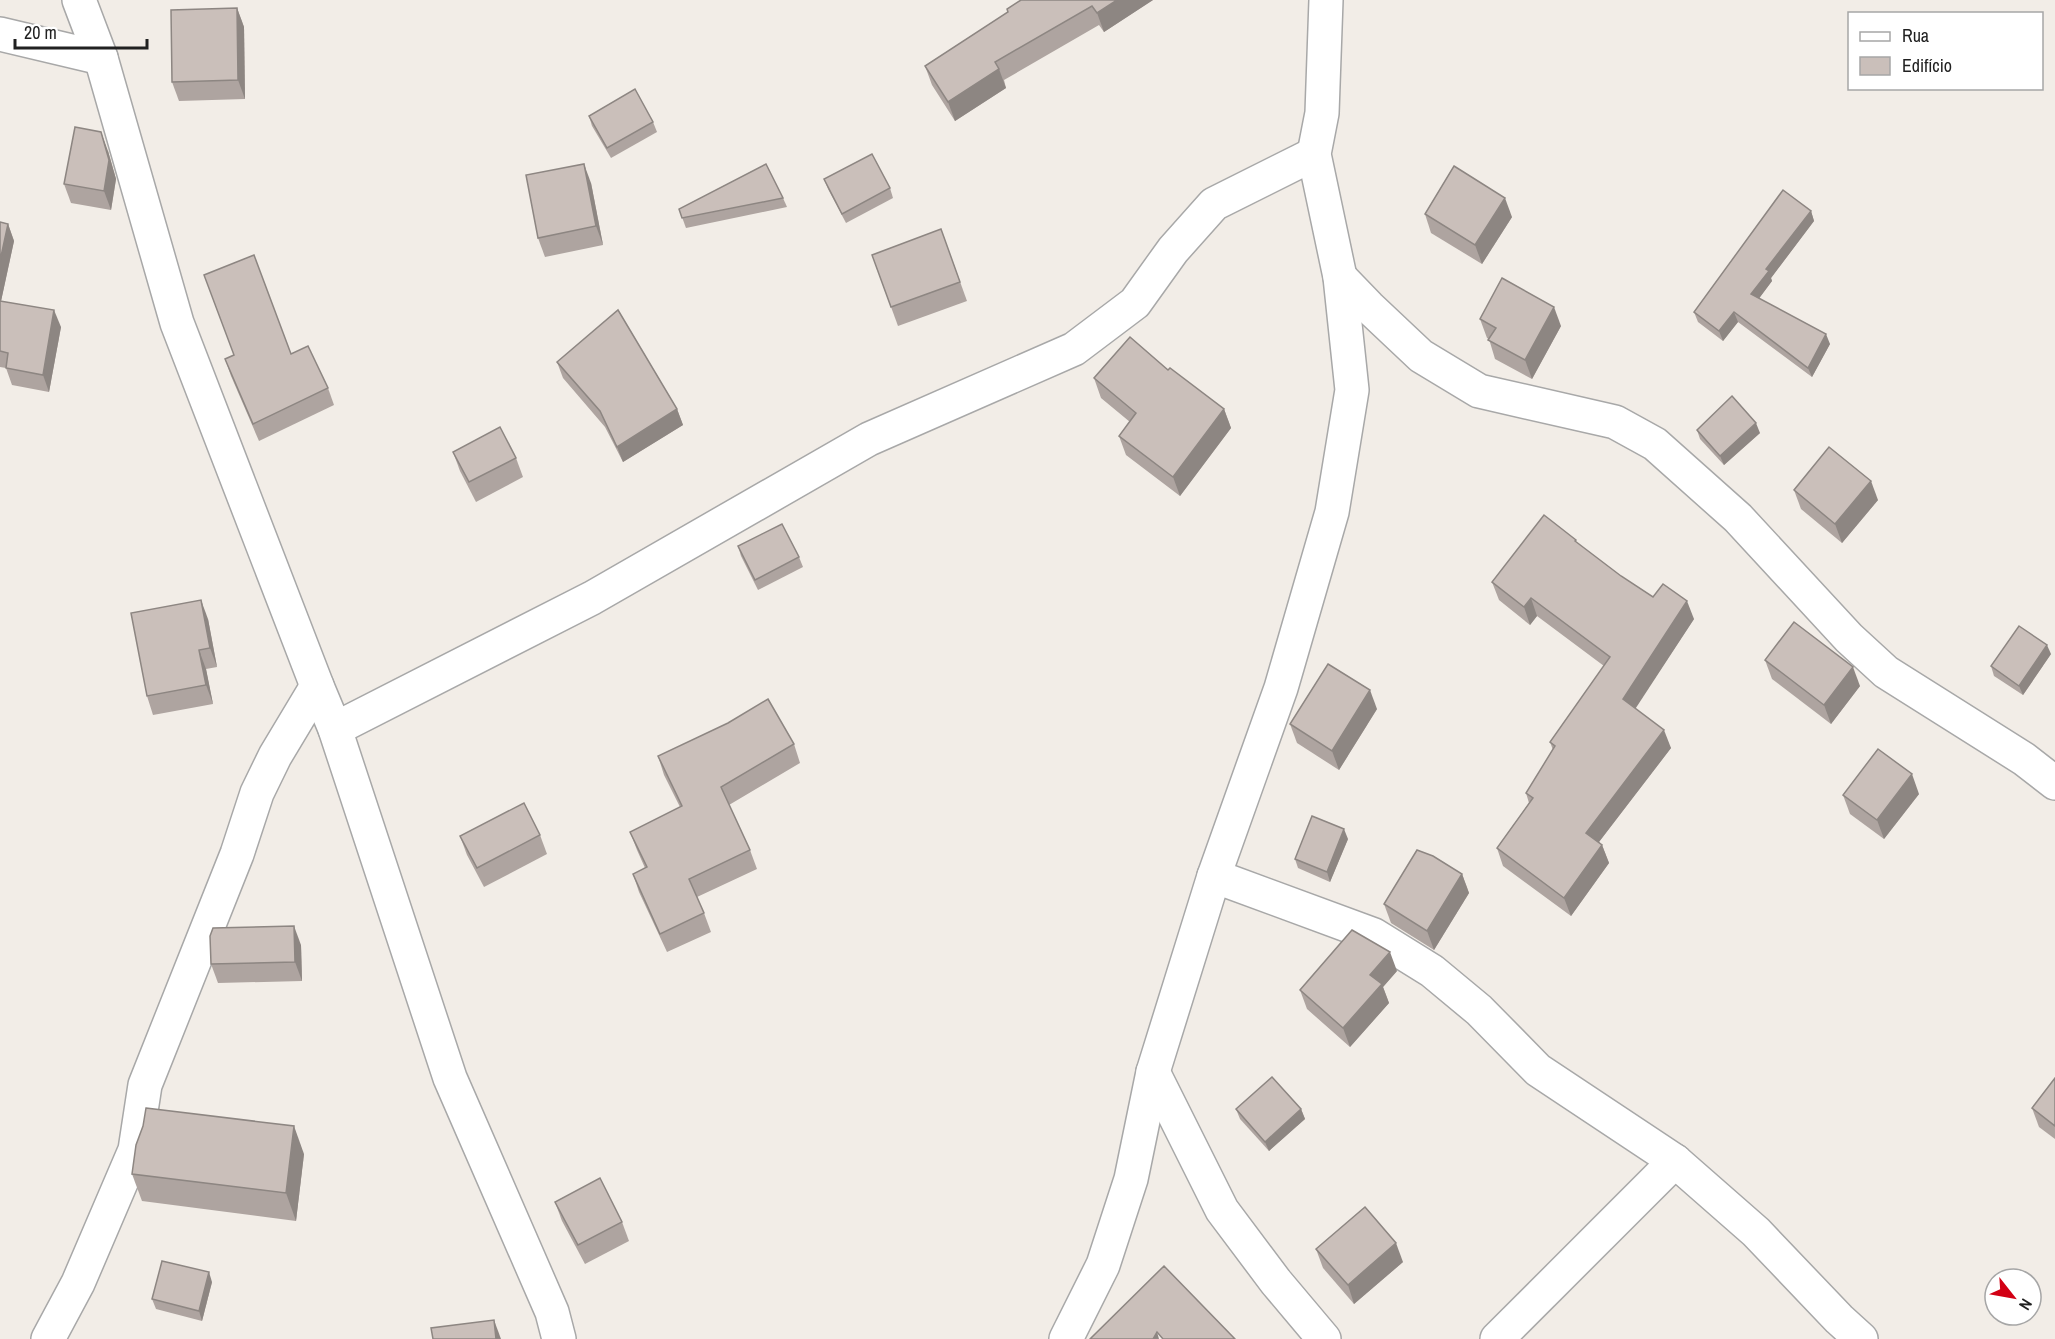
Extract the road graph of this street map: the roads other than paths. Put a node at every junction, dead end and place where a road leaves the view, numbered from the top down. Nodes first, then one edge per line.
1 (79, 0) edge
2 (1326, 0) edge
3 (0, 34) edge
4 (100, 58) junction
5 (1314, 154) junction
6 (1340, 277) junction
7 (317, 687) junction
8 (335, 729) junction
9 (2055, 783) edge
10 (1214, 876) junction
11 (1153, 1072) junction
12 (1675, 1161) junction
13 (48, 1339) edge
14 (559, 1339) edge
15 (1066, 1339) edge
16 (1324, 1339) edge
17 (1497, 1339) edge
18 (1861, 1339) edge

1 - 4 street
2 - 5 street
3 - 4 street
4 - 7 street
5 - 6 street
5 - 8 street
6 - 9 street
6 - 10 street
7 - 8 street
7 - 13 street
8 - 14 street
10 - 11 street
10 - 12 street
11 - 15 street
11 - 16 street
12 - 17 street
12 - 18 street

